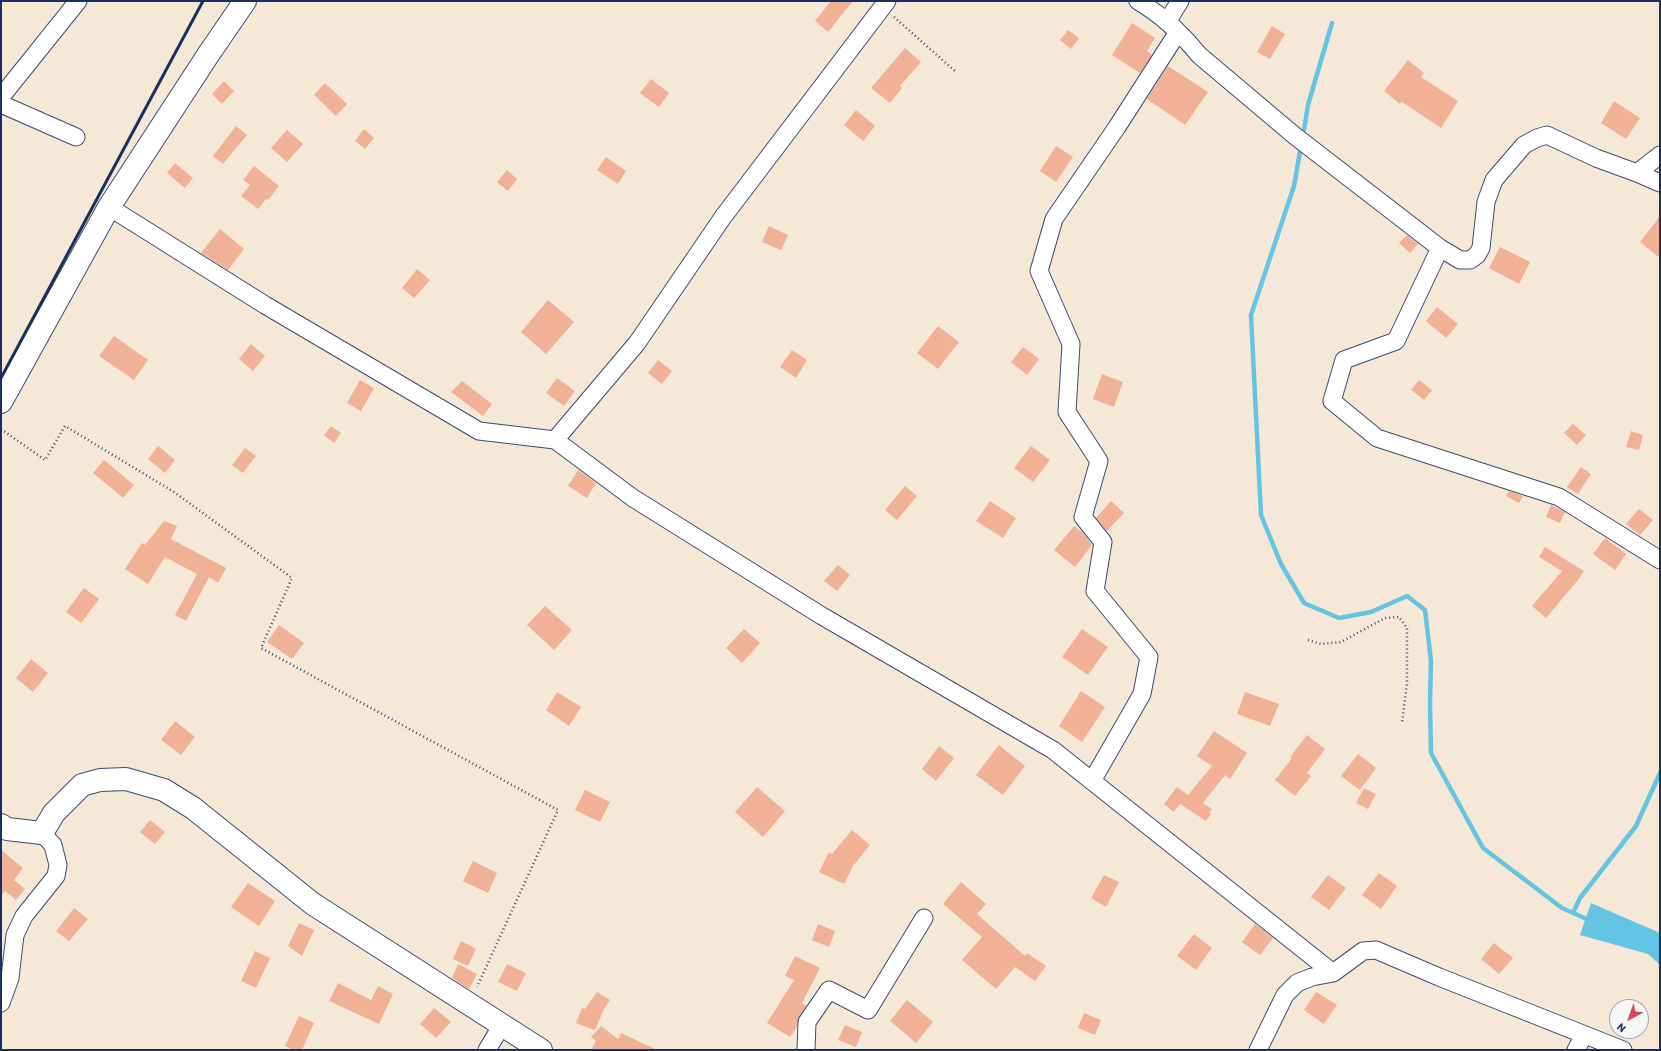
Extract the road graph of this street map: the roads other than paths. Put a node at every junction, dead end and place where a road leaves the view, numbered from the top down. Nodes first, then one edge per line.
1 (78, 1) edge
2 (245, 1) edge
3 (1138, 1) edge
4 (1180, 1) edge
5 (885, 4) edge
6 (1172, 27) junction
7 (1, 97) edge
8 (1, 104) edge
9 (76, 137) dead end
10 (1660, 155) edge
11 (1637, 173) junction
12 (1660, 183) edge
13 (109, 207) junction
14 (1440, 248) junction
15 (1, 402) edge
16 (555, 440) junction
17 (1660, 560) edge
18 (1092, 781) junction
19 (1, 825) edge
20 (42, 833) junction
21 (924, 918) dead end
22 (1333, 973) junction
23 (1, 1003) edge
24 (502, 1025) junction
25 (1584, 1034) junction
26 (487, 1050) edge
27 (541, 1050) edge
28 (806, 1050) edge
29 (1258, 1050) edge
30 (1576, 1050) edge
31 (1623, 1050) edge

1 - 7 street
2 - 13 street
3 - 6 street
4 - 6 street
5 - 16 street
6 - 14 street
6 - 18 street
8 - 9 street
10 - 11 street
11 - 12 street
11 - 14 street
13 - 15 street
13 - 16 street
14 - 17 street
16 - 18 street
18 - 22 street
19 - 20 street
20 - 23 street
20 - 24 street
21 - 28 street
22 - 25 street
22 - 29 street
24 - 26 street
24 - 27 street
25 - 30 street
25 - 31 street

